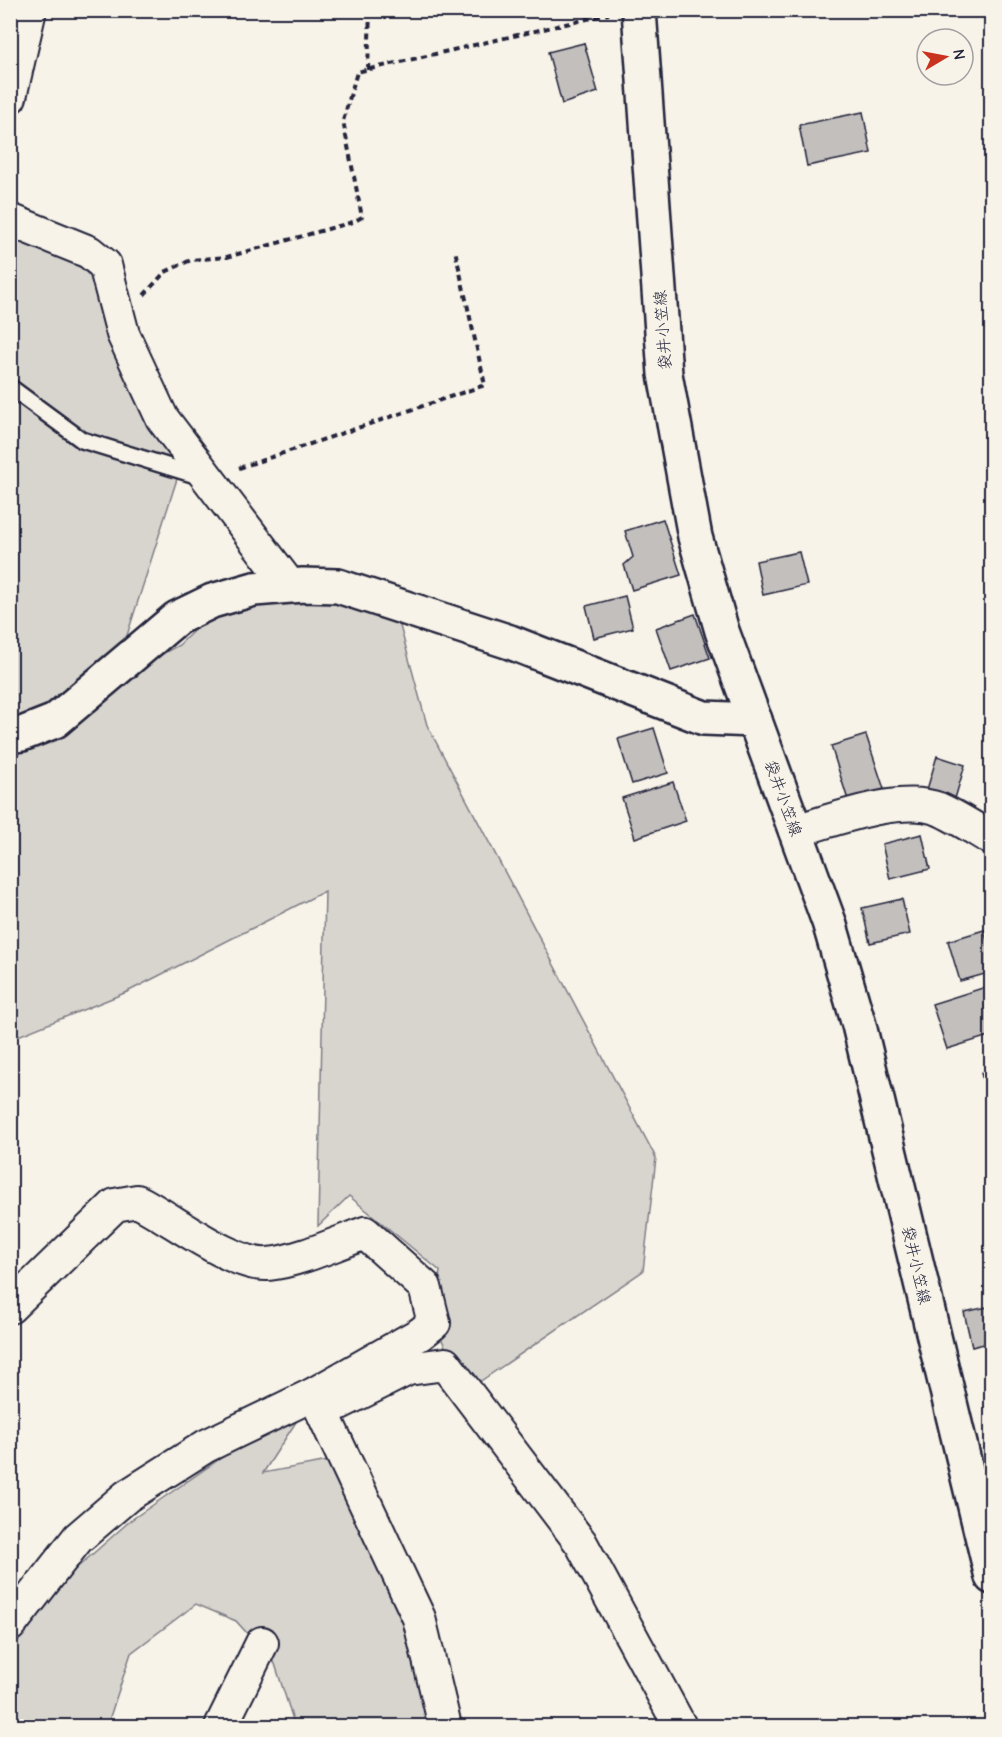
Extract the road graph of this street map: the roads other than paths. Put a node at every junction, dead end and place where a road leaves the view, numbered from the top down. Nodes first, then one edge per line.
1 (30, 10) edge
2 (626, 12) edge
3 (10, 97) edge
4 (10, 220) edge
5 (10, 387) edge
6 (208, 478) junction
7 (290, 586) junction
8 (755, 720) junction
9 (10, 736) edge
10 (795, 831) junction
11 (992, 839) edge
12 (10, 1307) edge
13 (318, 1403) junction
14 (992, 1577) edge
15 (10, 1624) edge
16 (262, 1643) dead end
17 (221, 1726) edge
18 (446, 1726) edge
19 (680, 1726) edge

1 - 3 street
2 - 8 main road, 袋井小笠線
4 - 6 street
5 - 6 lane
6 - 7 street
7 - 8 main road
7 - 9 main road
8 - 10 main road, 袋井小笠線
10 - 11 street
10 - 14 main road, 袋井小笠線
12 - 13 street
13 - 15 street
13 - 18 street
13 - 19 street
16 - 17 street

